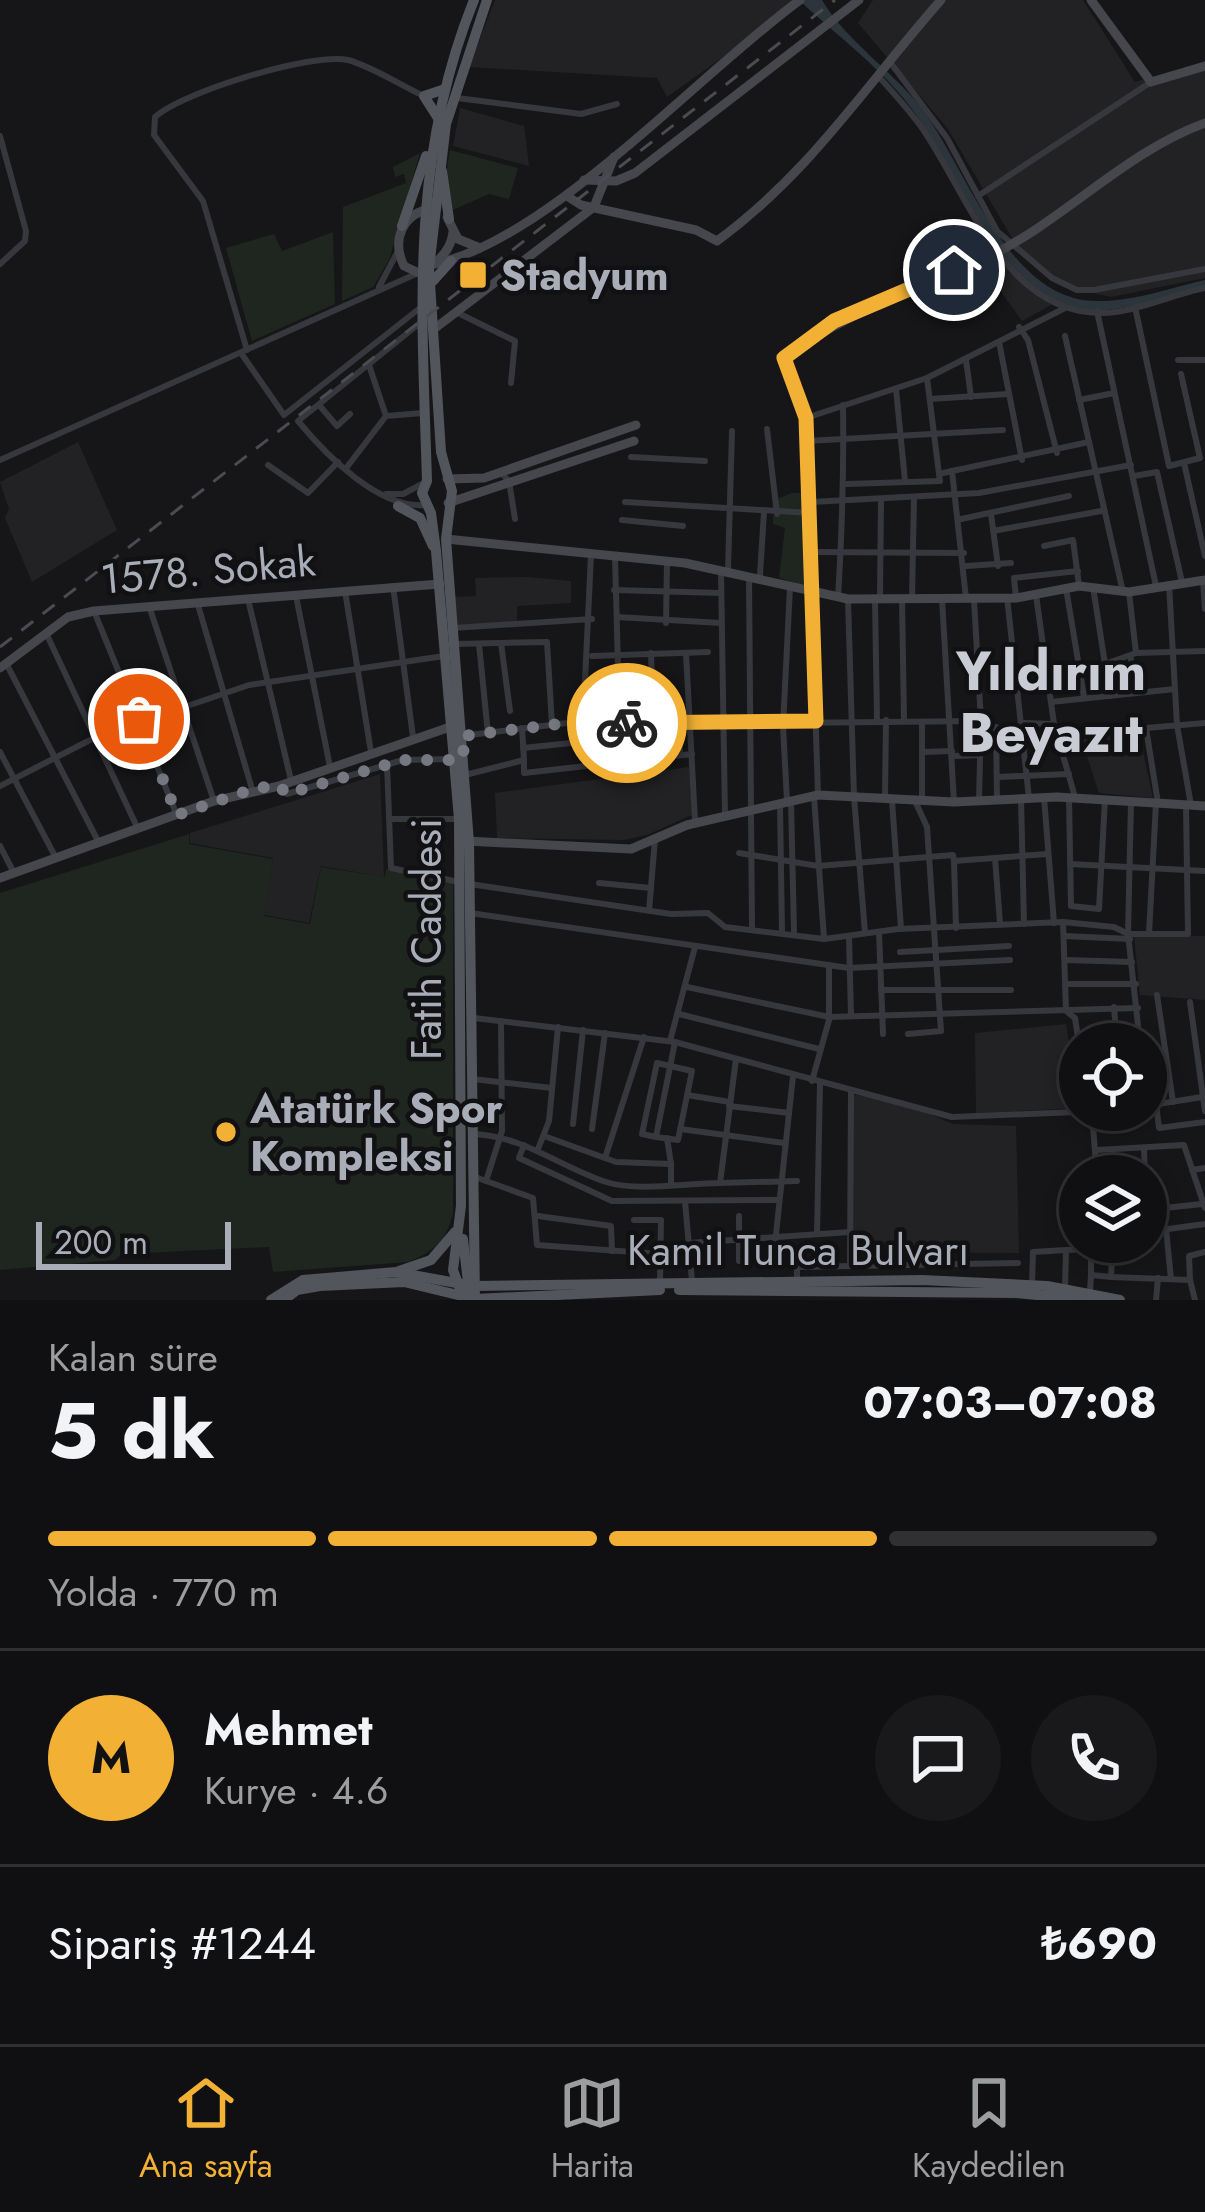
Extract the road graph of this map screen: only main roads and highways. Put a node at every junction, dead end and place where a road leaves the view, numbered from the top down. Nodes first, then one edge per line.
1 (474, 0) edge
2 (487, 0) edge
3 (860, 0) edge
4 (940, 0) edge
5 (1091, 0) edge
6 (794, 2) edge
7 (1205, 67) edge
8 (449, 93) junction
9 (438, 118) junction
10 (1205, 123) edge
11 (440, 156) junction
12 (615, 156) junction
13 (635, 173) junction
14 (581, 180) junction
15 (604, 180) junction
16 (568, 196) junction
17 (594, 207) junction
18 (429, 209) junction
19 (451, 225) junction
20 (403, 226) junction
21 (479, 248) junction
22 (451, 261) junction
23 (427, 268) junction
24 (430, 290) junction
25 (434, 329) junction
26 (806, 418) road end
27 (636, 425) dead end
28 (634, 441) dead end
29 (505, 477) junction
30 (446, 479) junction
31 (427, 481) junction
32 (448, 503) junction
33 (428, 504) junction
34 (398, 506) road end
35 (446, 539) junction
36 (436, 551) junction
37 (1204, 580) edge
38 (440, 584) junction
39 (451, 650) junction
40 (3, 666) edge
41 (458, 731) junction
42 (460, 758) junction
43 (1205, 806) edge
44 (459, 819) junction
45 (469, 843) junction
46 (0, 878) edge
47 (464, 883) junction
48 (461, 1206) junction
49 (396, 1272) junction
50 (924, 1290) edge
51 (659, 1291) edge
52 (468, 1292) edge
53 (797, 1292) edge
54 (1033, 1293) edge
55 (1089, 1296) edge
56 (271, 1300) edge
57 (284, 1300) edge
58 (1120, 1300) edge

1 - 8 main road
2 - 8 main road
3 - 13 main road
4 - 17 main road
5 - 7 main road
6 - 12 main road
8 - 9 main road
8 - 9 main road
8 - 11 main road
9 - 18 main road
9 - 20 main road
10 - 26 main road
11 - 18 main road
11 - 19 main road
12 - 13 main road
12 - 14 main road
12 - 15 main road
13 - 15 main road
14 - 15 main road
14 - 16 main road
15 - 17 main road
16 - 17 main road
16 - 21 main road
17 - 25 main road
18 - 19 main road
18 - 20 main road
18 - 23 main road
19 - 21 main road
19 - 23 main road
20 - 23 main road
21 - 22 main road
22 - 23 main road
22 - 24 main road
23 - 24 main road
23 - 31 main road
24 - 25 main road
25 - 30 main road
27 - 29 main road
28 - 29 main road
29 - 30 main road
29 - 32 main road
30 - 31 main road
30 - 32 main road
31 - 33 main road
32 - 33 main road
32 - 35 main road, Fatih Caddesi
33 - 36 main road, Fatih Caddesi
34 - 36 main road
35 - 37 main road
35 - 39 main road, Fatih Caddesi
36 - 38 main road, Fatih Caddesi
38 - 39 main road, Fatih Caddesi
38 - 40 main road, 1578. Sokak
39 - 41 main road, Fatih Caddesi
41 - 42 main road, Fatih Caddesi
41 - 46 main road
42 - 44 main road, Fatih Caddesi
42 - 45 main road
43 - 45 main road
44 - 45 main road
44 - 47 main road, Fatih Caddesi
45 - 47 main road
47 - 48 main road, Fatih Caddesi
47 - 52 main road
48 - 49 main road
48 - 52 main road, Fatih Caddesi
49 - 52 main road
49 - 56 main road
50 - 53 main road, Kamil Tunca Bulvarı
50 - 54 main road, Kamil Tunca Bulvarı
51 - 52 main road, Kamil Tunca Bulvarı
51 - 53 main road, Kamil Tunca Bulvarı
51 - 53 main road, Kamil Tunca Bulvarı
52 - 57 main road
54 - 55 main road, Kamil Tunca Bulvarı
54 - 55 main road, Kamil Tunca Bulvarı
55 - 58 main road, Kamil Tunca Bulvarı

